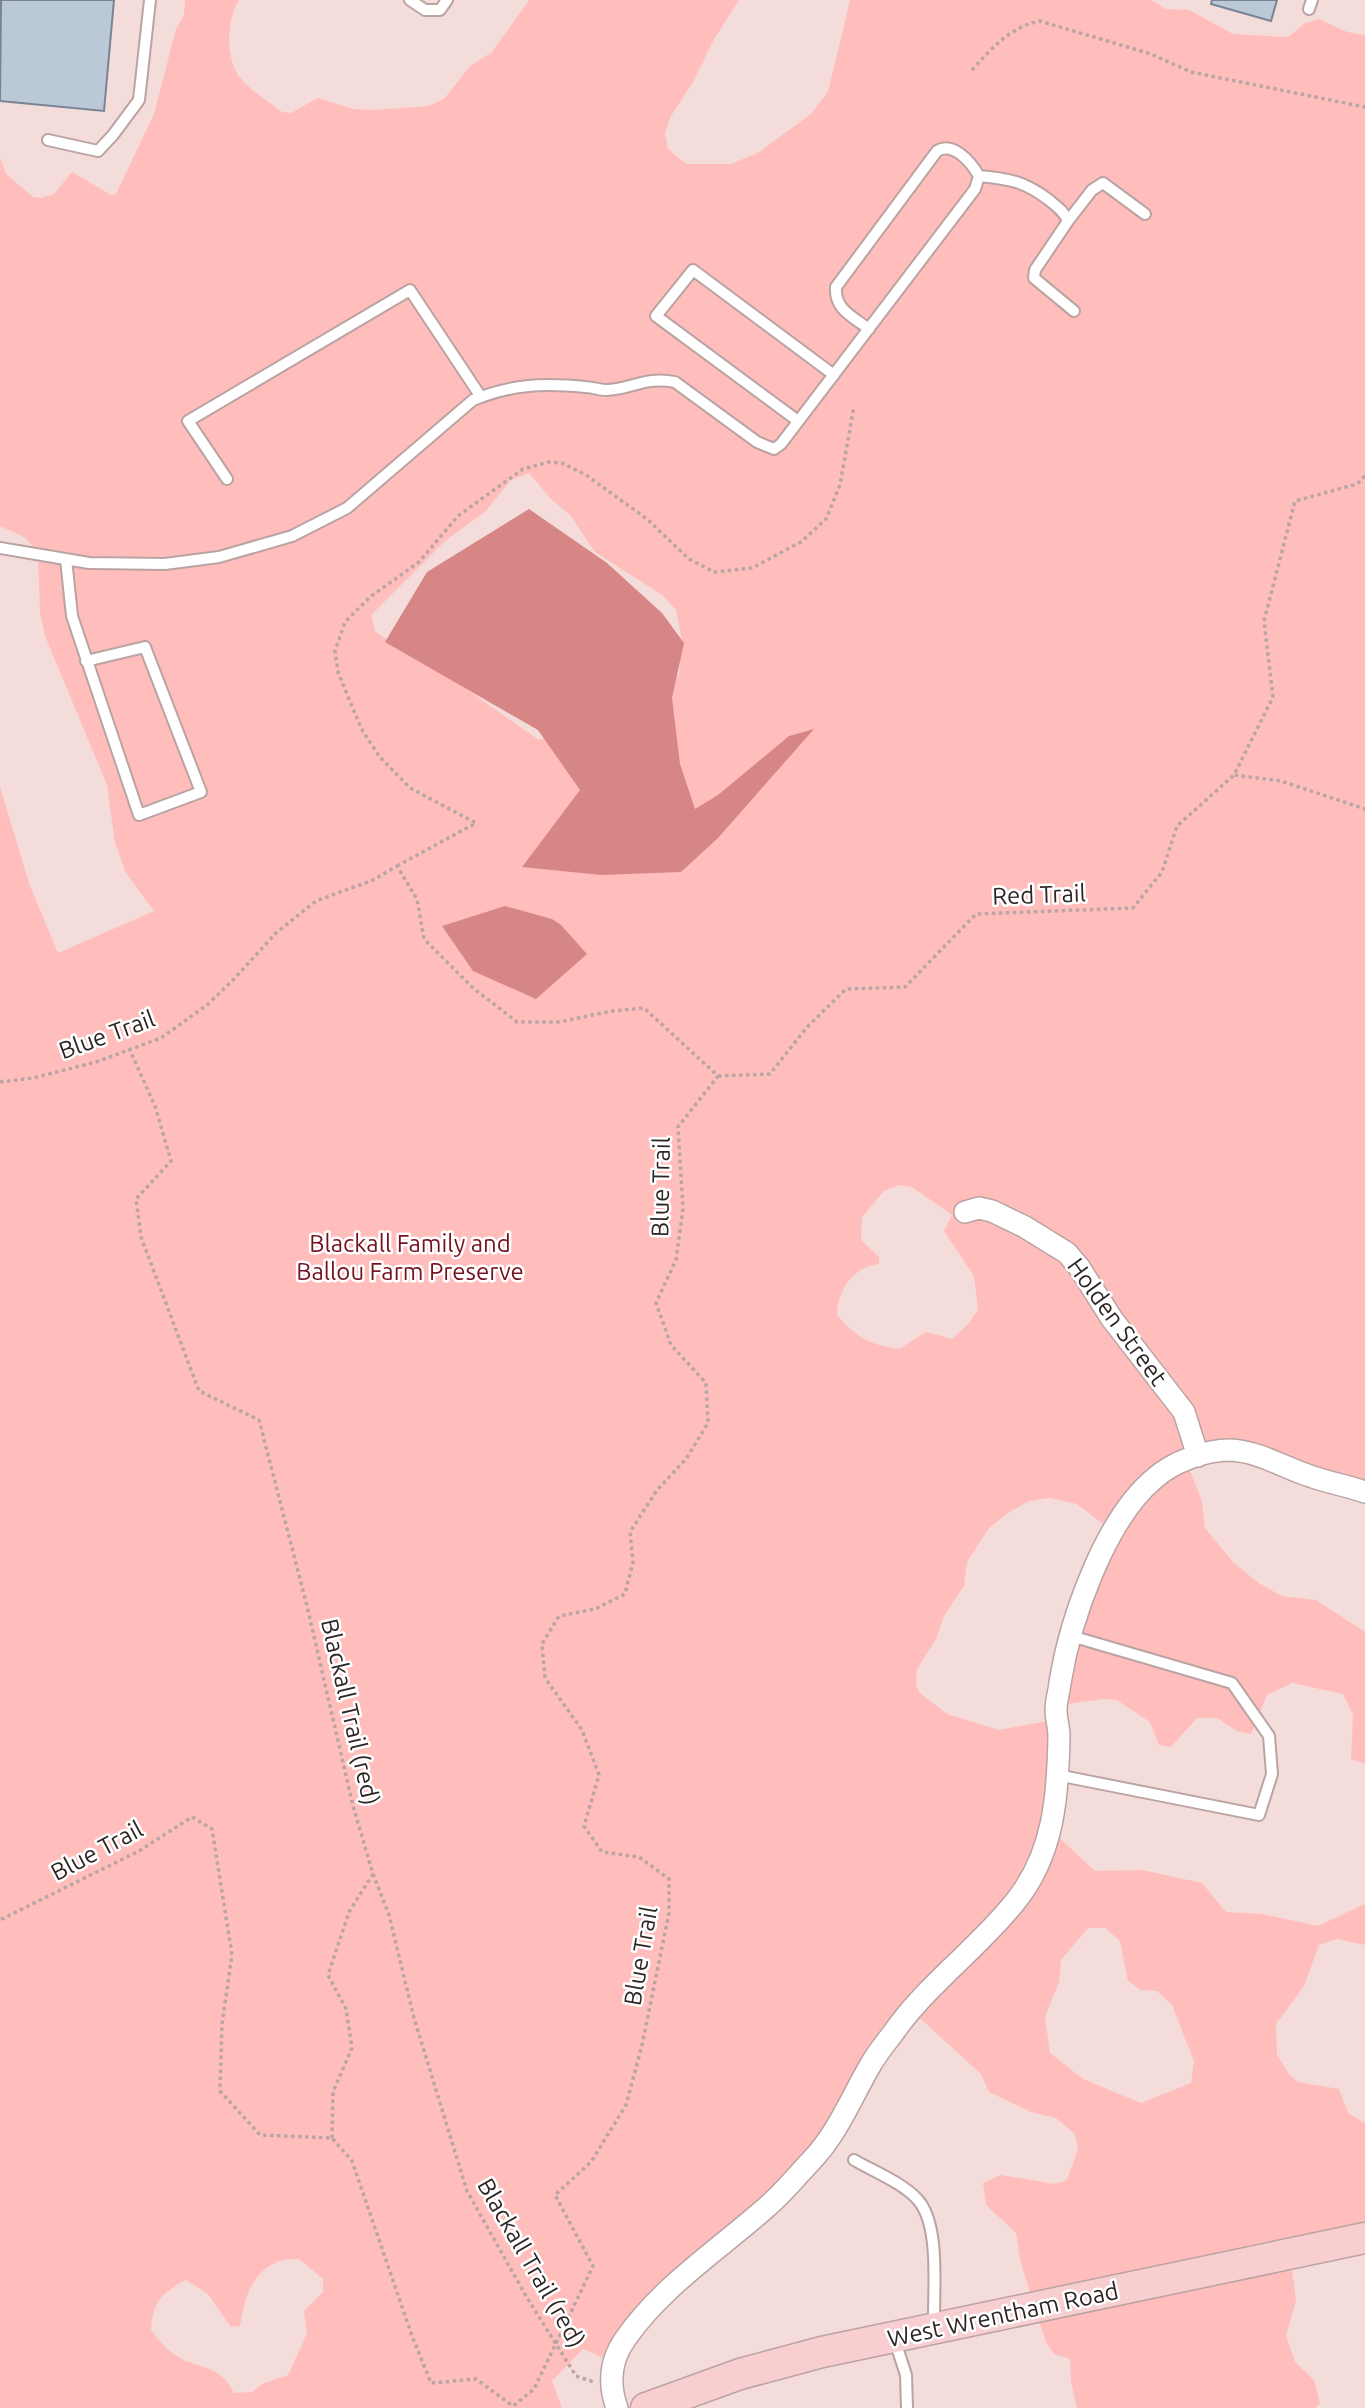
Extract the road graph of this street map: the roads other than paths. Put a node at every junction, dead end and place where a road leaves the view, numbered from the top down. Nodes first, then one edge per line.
1 (150, 0) edge
2 (410, 0) edge
3 (447, 0) edge
4 (48, 140) dead end
5 (979, 176) junction
6 (1145, 214) dead end
7 (1068, 221) junction
8 (1074, 311) dead end
9 (869, 329) junction
10 (834, 375) junction
11 (481, 397) junction
12 (799, 421) junction
13 (227, 479) dead end
14 (0, 548) edge
15 (66, 559) junction
16 (86, 661) junction
17 (965, 1212) dead end
18 (1198, 1456) junction
19 (1365, 1492) edge
20 (1071, 1636) junction
21 (1057, 1775) junction
22 (854, 2160) dead end
23 (1365, 2238) edge
24 (934, 2330) junction
25 (894, 2338) junction
26 (617, 2408) edge
27 (646, 2408) edge
28 (907, 2408) edge

1 - 4 lane
2 - 3 lane
5 - 7 lane
5 - 9 lane
5 - 9 lane
6 - 7 lane
7 - 8 lane
9 - 10 lane
10 - 12 lane
10 - 12 lane
11 - 12 lane
11 - 13 lane
11 - 15 lane
14 - 15 lane
15 - 16 lane
16 - 16 lane
17 - 18 street, Holden Street
18 - 19 street
18 - 20 street
20 - 21 street
20 - 21 lane
21 - 26 street
22 - 24 lane
23 - 24 street, West Wrentham Road
24 - 25 street, West Wrentham Road
25 - 27 street, West Wrentham Road
25 - 28 lane

